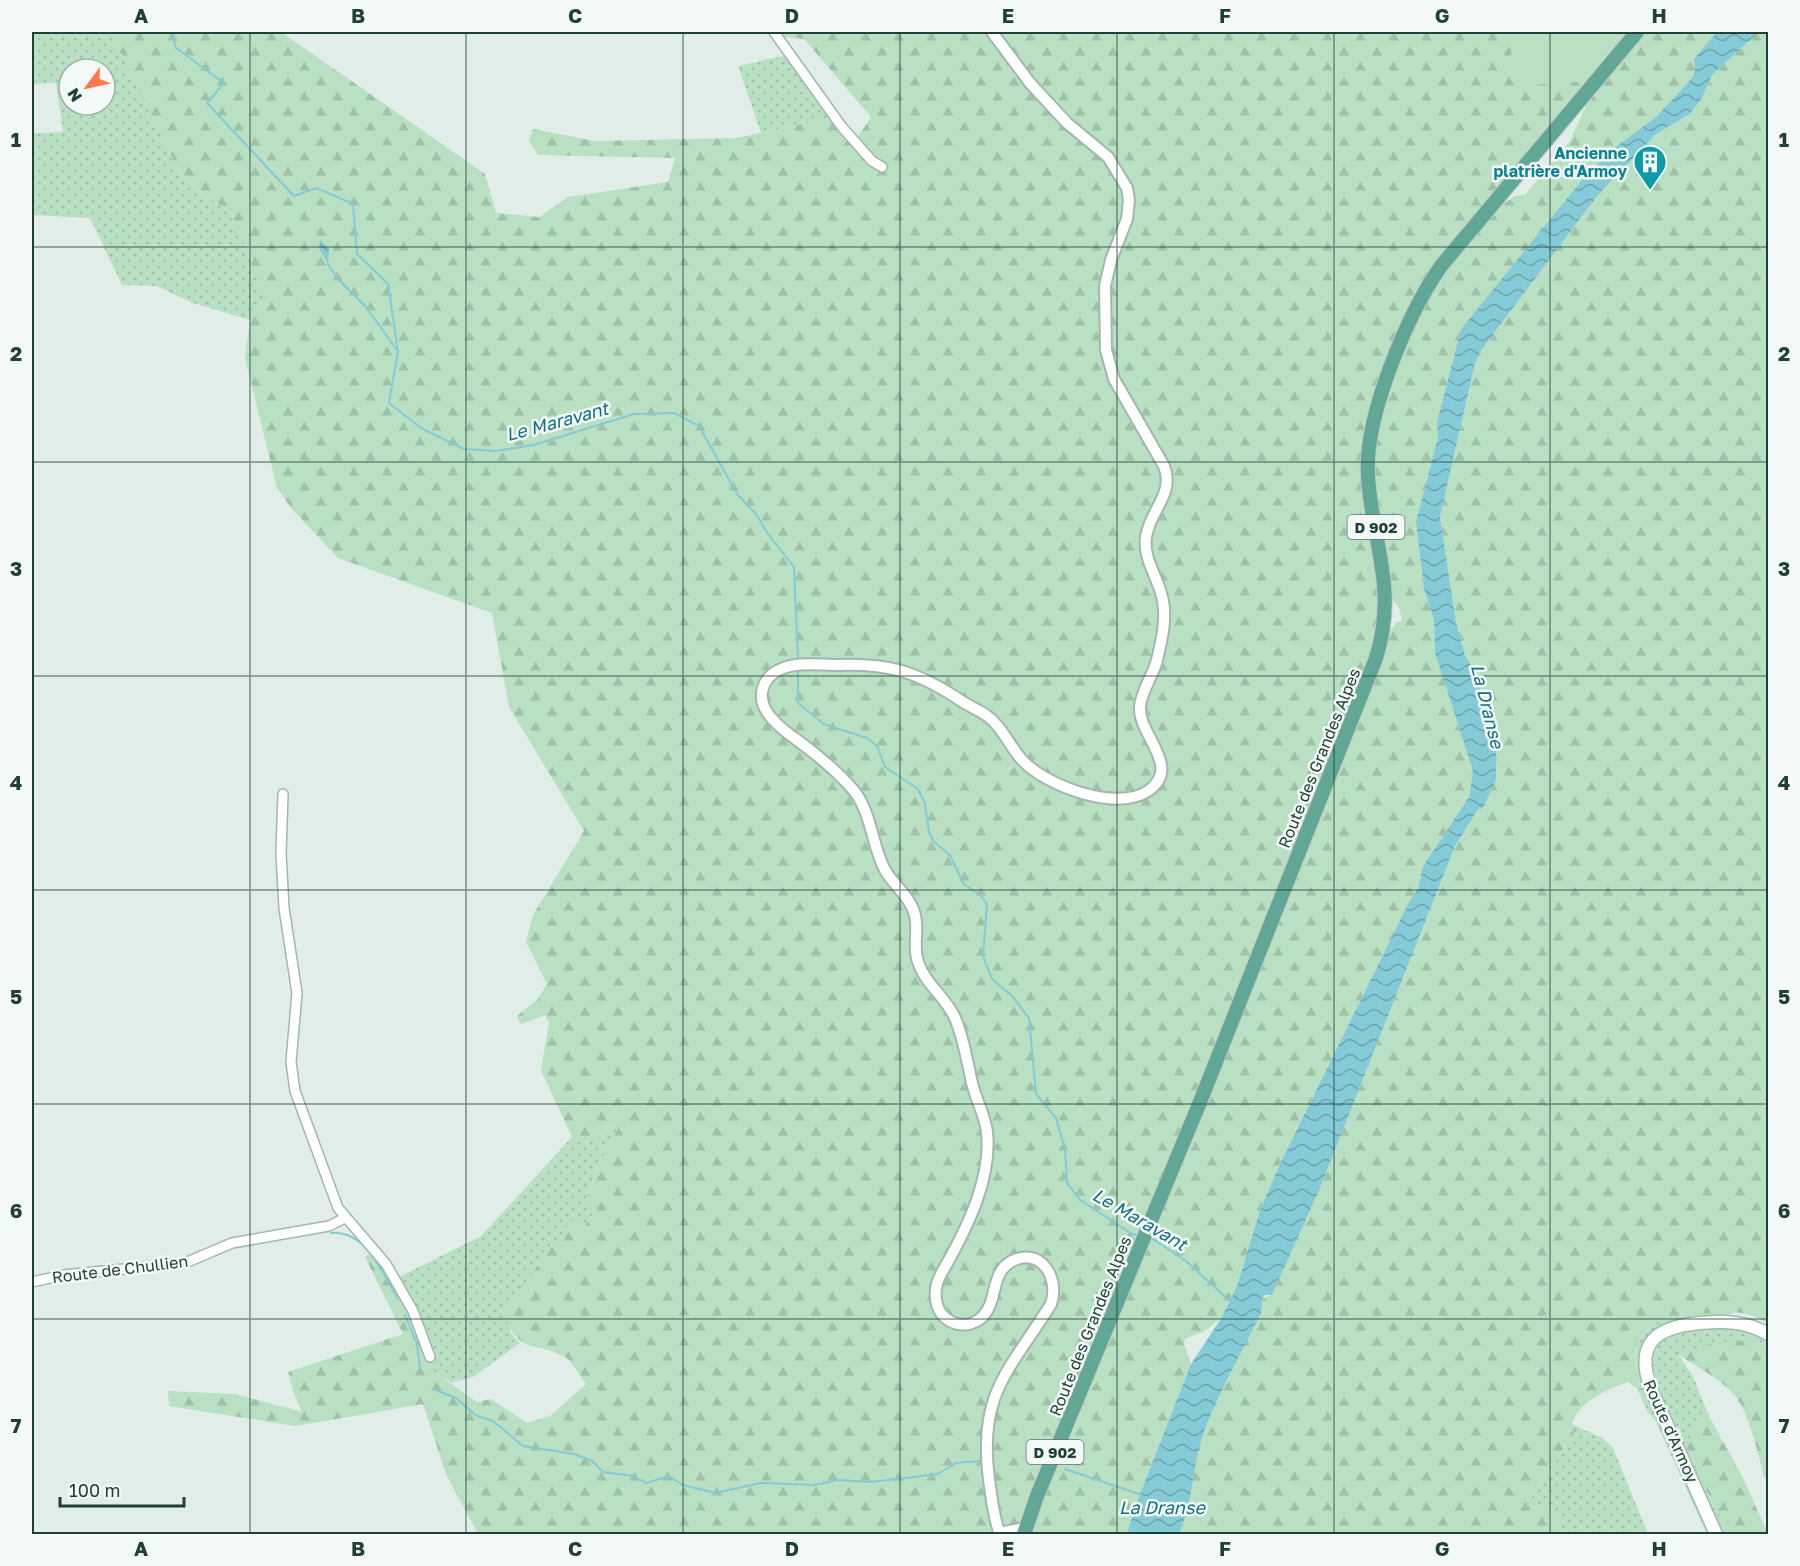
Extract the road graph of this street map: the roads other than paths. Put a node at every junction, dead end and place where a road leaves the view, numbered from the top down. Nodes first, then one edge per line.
1 (774, 32) edge
2 (992, 32) edge
3 (1637, 32) edge
4 (882, 167) dead end
5 (283, 794) dead end
6 (345, 1218) junction
7 (32, 1282) edge
8 (1768, 1334) edge
9 (430, 1357) dead end
10 (1025, 1532) edge
11 (999, 1534) edge
12 (1716, 1534) edge

1 - 4 street
2 - 11 street
3 - 10 main road, Route des Grandes Alpes / D 902
5 - 6 street
6 - 7 street, Route de Chullien
6 - 9 street
8 - 12 main road, Route d'Armoy
10 - 11 street

